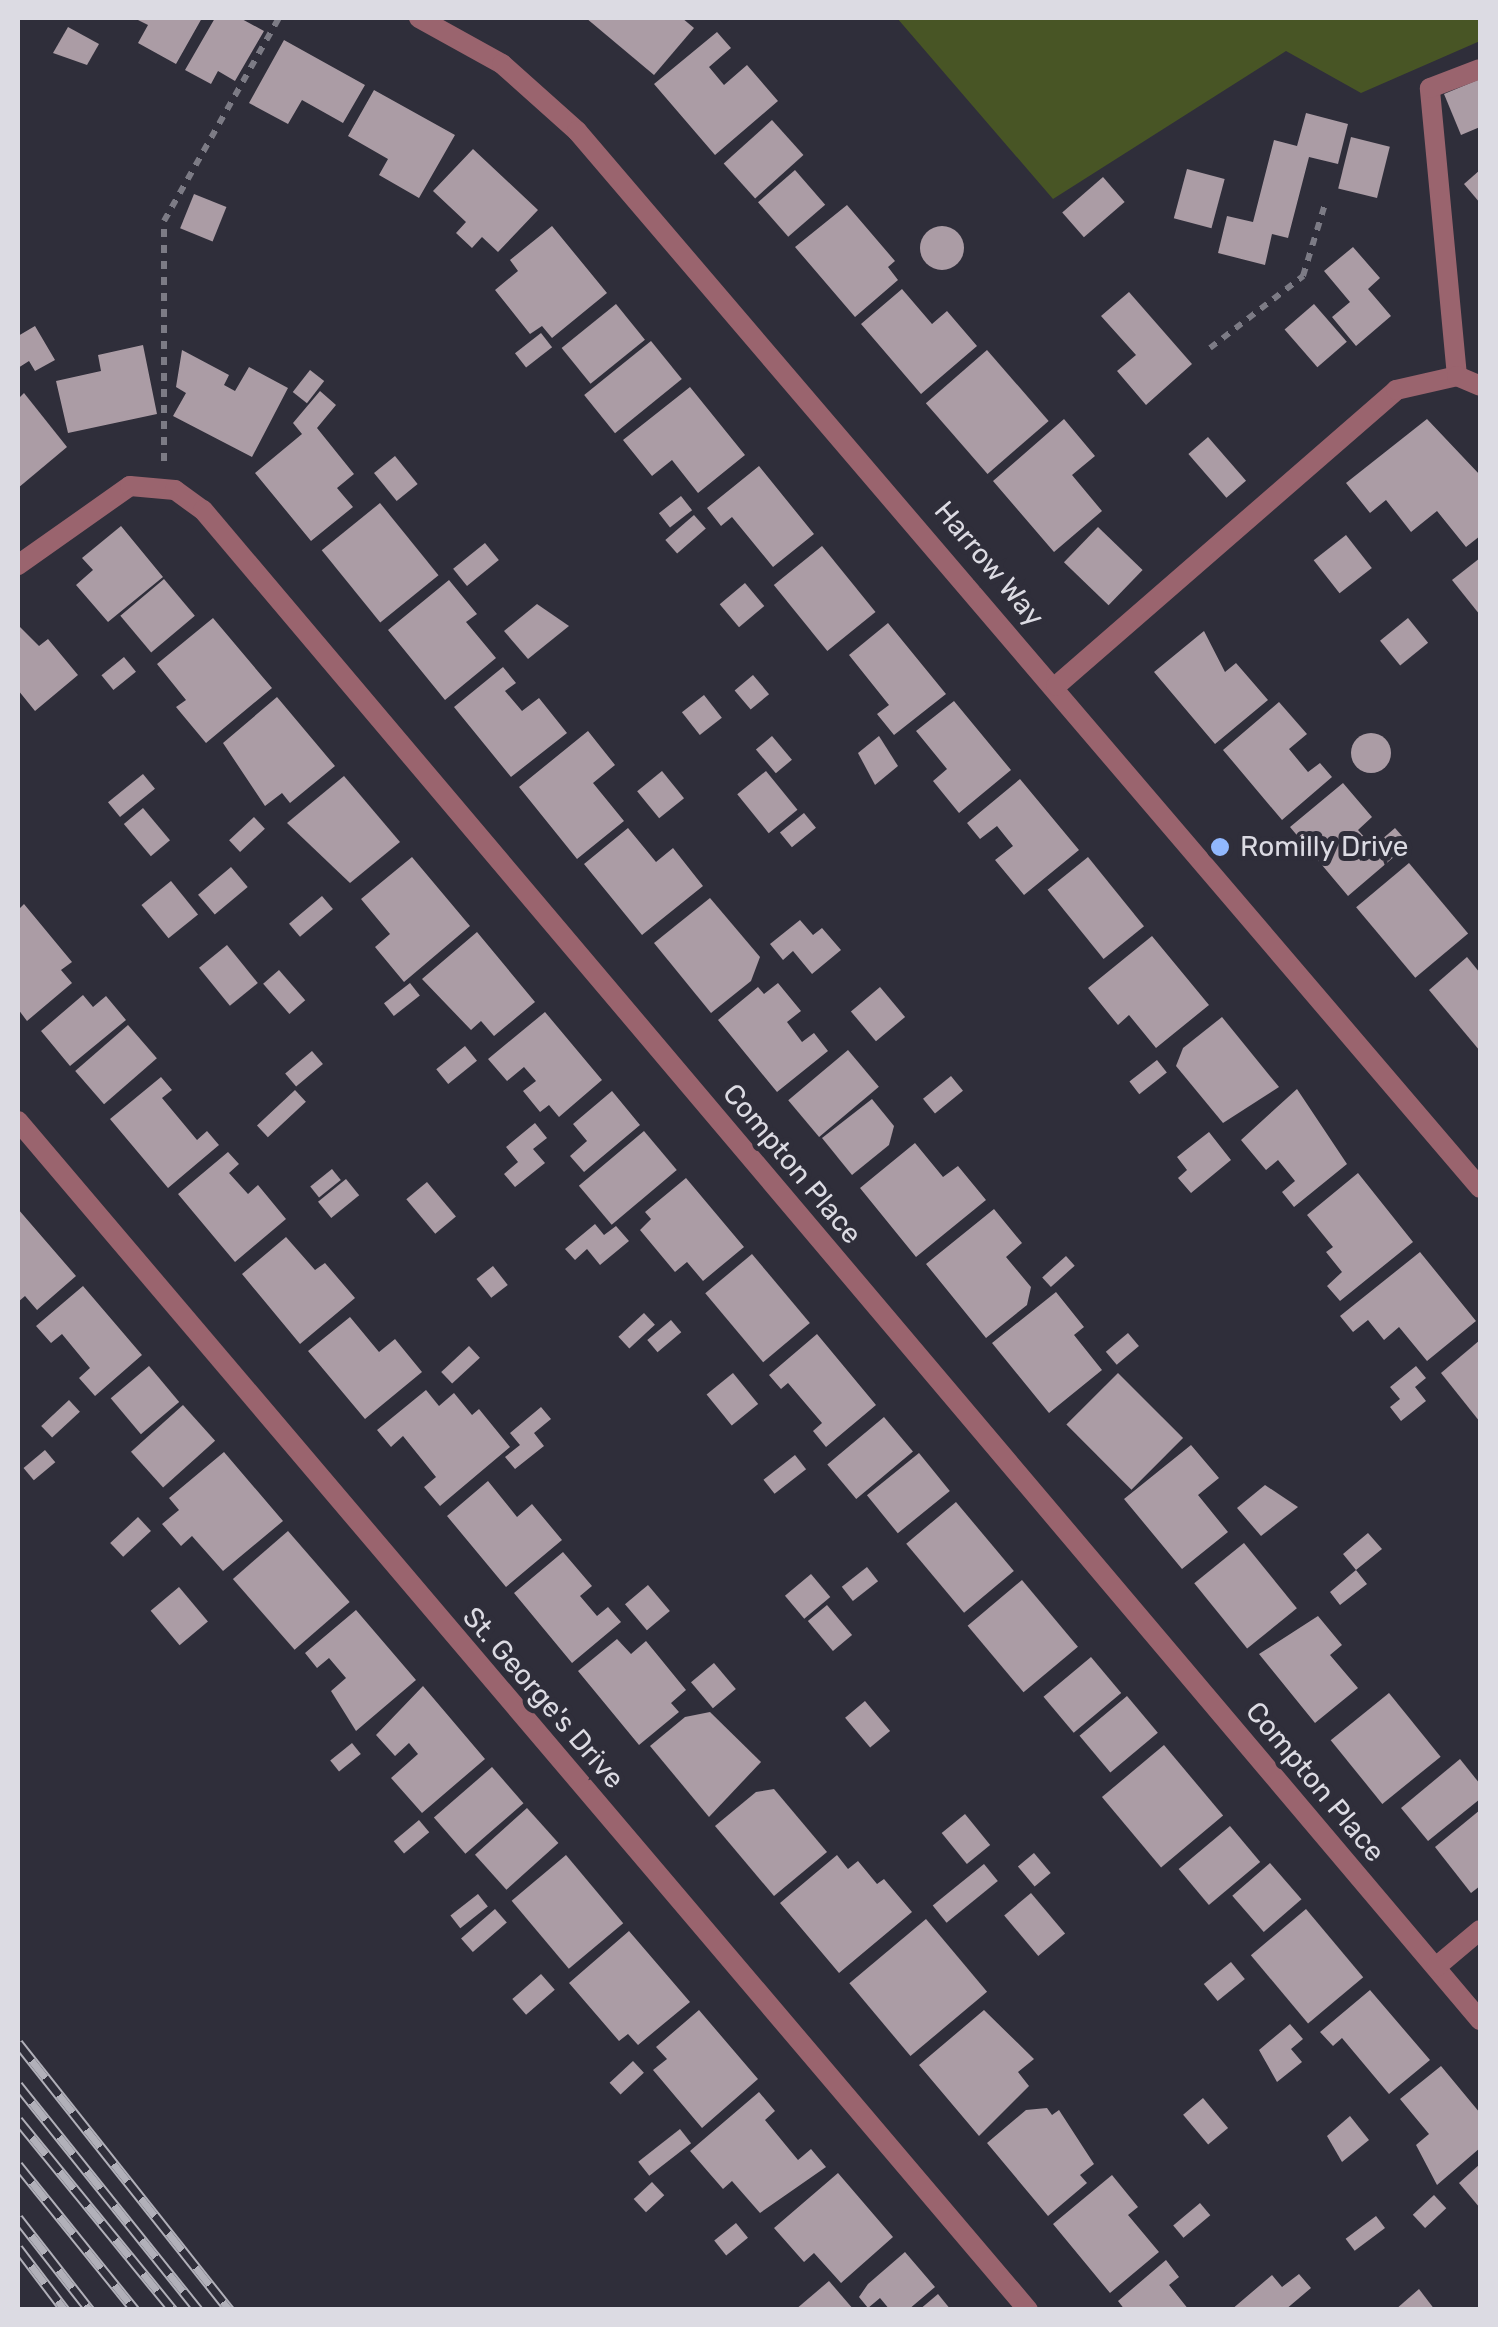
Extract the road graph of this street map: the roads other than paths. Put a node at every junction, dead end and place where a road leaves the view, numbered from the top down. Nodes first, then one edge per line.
1 (419, 18) edge
2 (1480, 69) edge
3 (1457, 376) junction
4 (1480, 386) edge
5 (18, 564) edge
6 (1056, 686) junction
7 (18, 1121) edge
8 (1480, 1188) edge
9 (1480, 1930) edge
10 (1436, 1968) junction
11 (1480, 2020) edge
12 (1028, 2310) edge

1 - 6 street, Harrow Way
2 - 3 street
3 - 4 street
3 - 6 street
5 - 10 street, Compton Place
6 - 8 street, Harrow Way
7 - 12 street, St. George's Drive
9 - 10 street
10 - 11 street, Compton Place

